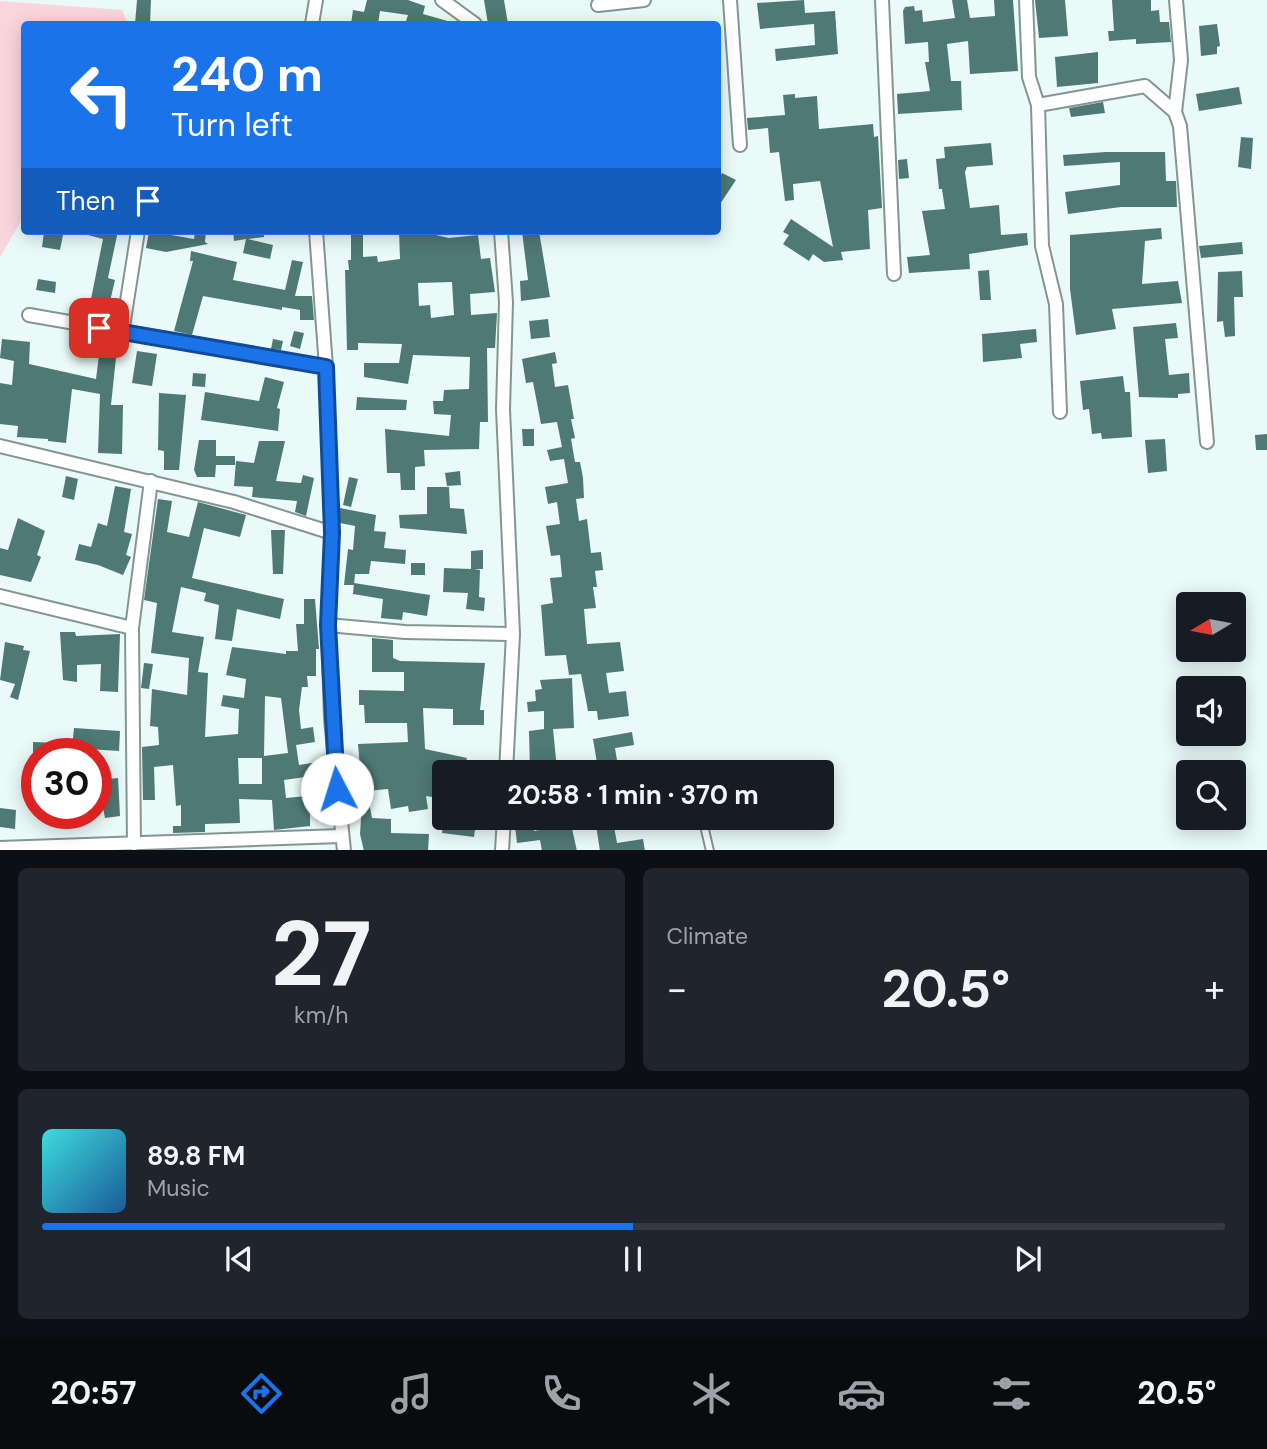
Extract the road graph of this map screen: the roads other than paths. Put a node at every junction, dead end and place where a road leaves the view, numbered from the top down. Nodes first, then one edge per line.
1 (316, 0) edge
2 (442, 0) edge
3 (644, 0) edge
4 (730, 0) edge
5 (882, 0) edge
6 (1026, 0) edge
7 (1176, 0) edge
8 (598, 5) dead end
9 (312, 21) edge
10 (471, 21) edge
11 (1038, 105) junction
12 (1175, 112) junction
13 (740, 145) dead end
14 (137, 235) edge
15 (316, 235) edge
16 (501, 235) edge
17 (894, 274) dead end
18 (29, 315) dead end
19 (122, 333) junction
20 (326, 367) junction
21 (1060, 412) dead end
22 (1207, 442) dead end
23 (0, 446) edge
24 (151, 481) junction
25 (332, 533) junction
26 (0, 596) edge
27 (328, 625) junction
28 (132, 628) junction
29 (513, 634) junction
30 (507, 760) edge
31 (503, 830) edge
32 (705, 830) edge
33 (341, 836) junction
34 (134, 844) junction
35 (0, 848) edge
36 (344, 850) edge
37 (502, 850) edge
38 (710, 850) edge

1 - 9 street
2 - 10 street
3 - 8 street
4 - 13 street
5 - 17 street
6 - 11 street
7 - 12 street
11 - 12 street
11 - 21 street
12 - 22 street
14 - 19 street
15 - 20 street
16 - 29 street
18 - 19 street
19 - 20 street
20 - 25 street
23 - 24 street
24 - 25 street
24 - 28 street
25 - 27 street
26 - 28 street
27 - 29 street
27 - 33 street
28 - 34 street
29 - 30 street
31 - 37 street
32 - 38 lane
33 - 34 street
33 - 36 street
34 - 35 street

